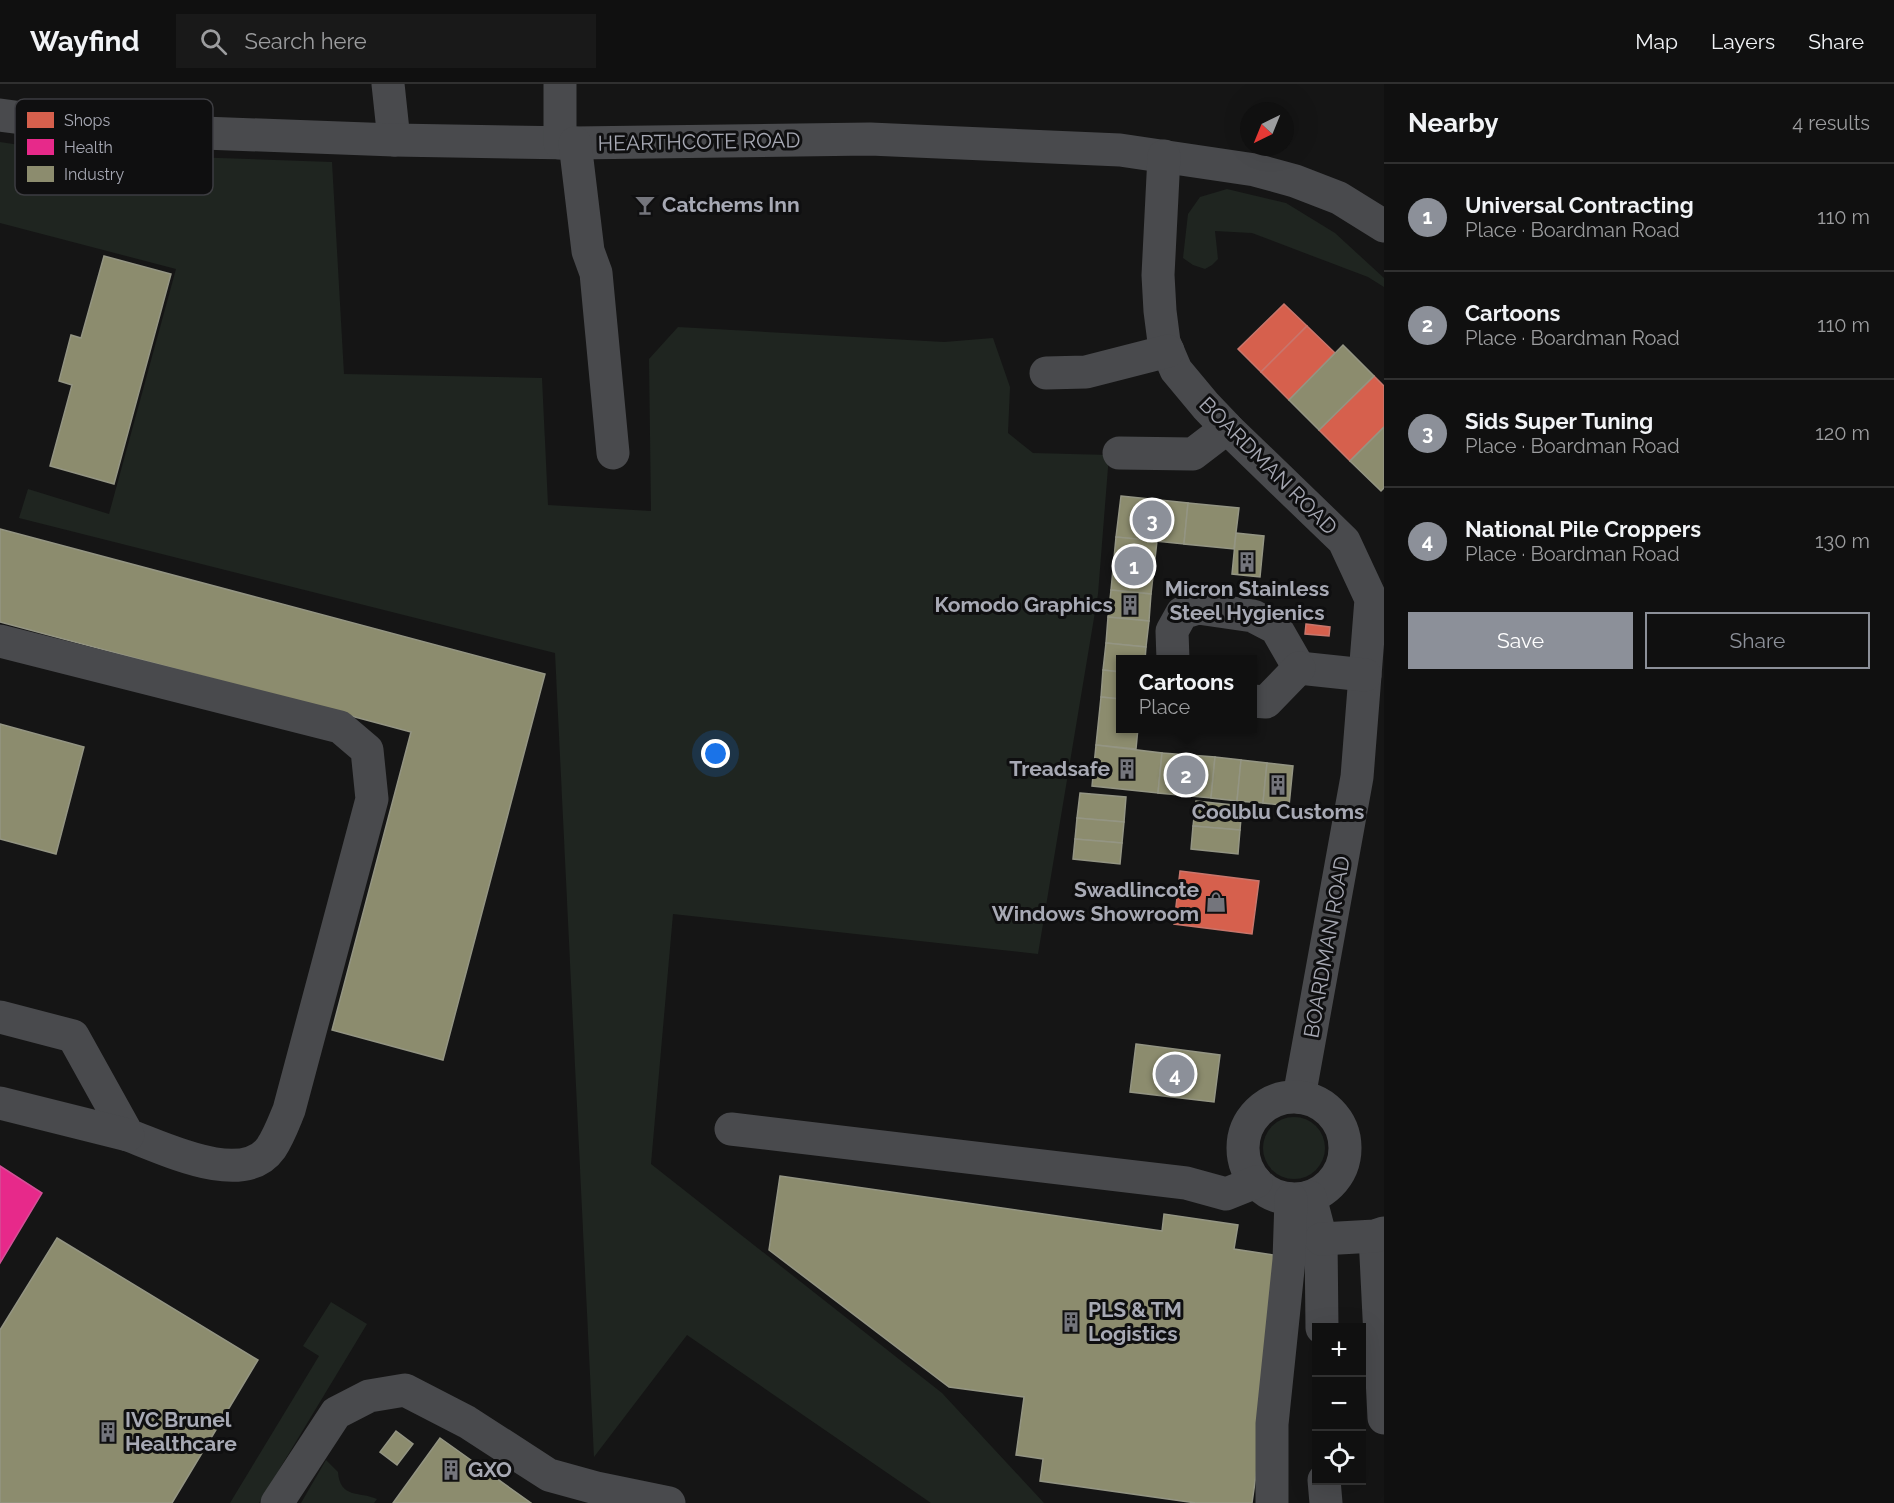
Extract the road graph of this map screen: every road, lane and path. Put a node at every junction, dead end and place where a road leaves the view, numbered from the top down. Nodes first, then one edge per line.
1 (388, 84) edge
2 (560, 84) edge
3 (0, 115) edge
4 (15, 117) edge
5 (213, 133) edge
6 (394, 140) junction
7 (568, 143) junction
8 (1164, 156) junction
9 (1384, 226) edge
10 (1168, 351) junction
11 (1046, 373) dead end
12 (1227, 428) junction
13 (613, 453) dead end
14 (1119, 453) dead end
15 (0, 641) edge
16 (1173, 655) edge
17 (1299, 668) junction
18 (1365, 675) junction
19 (1257, 701) edge
20 (0, 1017) edge
21 (1299, 1096) junction
22 (0, 1103) edge
23 (731, 1129) dead end
24 (128, 1135) junction
25 (1256, 1182) junction
26 (1301, 1198) junction
27 (1380, 1235) edge
28 (1321, 1239) junction
29 (1322, 1323) edge
30 (1384, 1418) edge
31 (1324, 1485) edge
32 (277, 1503) edge
33 (669, 1503) edge
34 (1272, 1503) edge
35 (1326, 1503) edge

1 - 6 street
2 - 7 street
3 - 4 street, HEARTHCOTE ROAD
5 - 6 street, HEARTHCOTE ROAD
6 - 7 street, HEARTHCOTE ROAD
7 - 8 street, HEARTHCOTE ROAD
7 - 13 street
8 - 9 street, HEARTHCOTE ROAD
8 - 10 street, BOARDMAN ROAD
10 - 11 street
10 - 12 street, BOARDMAN ROAD
12 - 14 street
12 - 18 street, BOARDMAN ROAD
15 - 24 street
16 - 17 street
17 - 18 street
17 - 19 street
18 - 21 street, BOARDMAN ROAD
20 - 24 street
21 - 25 street
21 - 26 street
22 - 24 street
23 - 25 street
25 - 26 street
26 - 28 street
26 - 34 street
27 - 28 street
27 - 30 street
28 - 29 street
31 - 35 street
32 - 33 street

